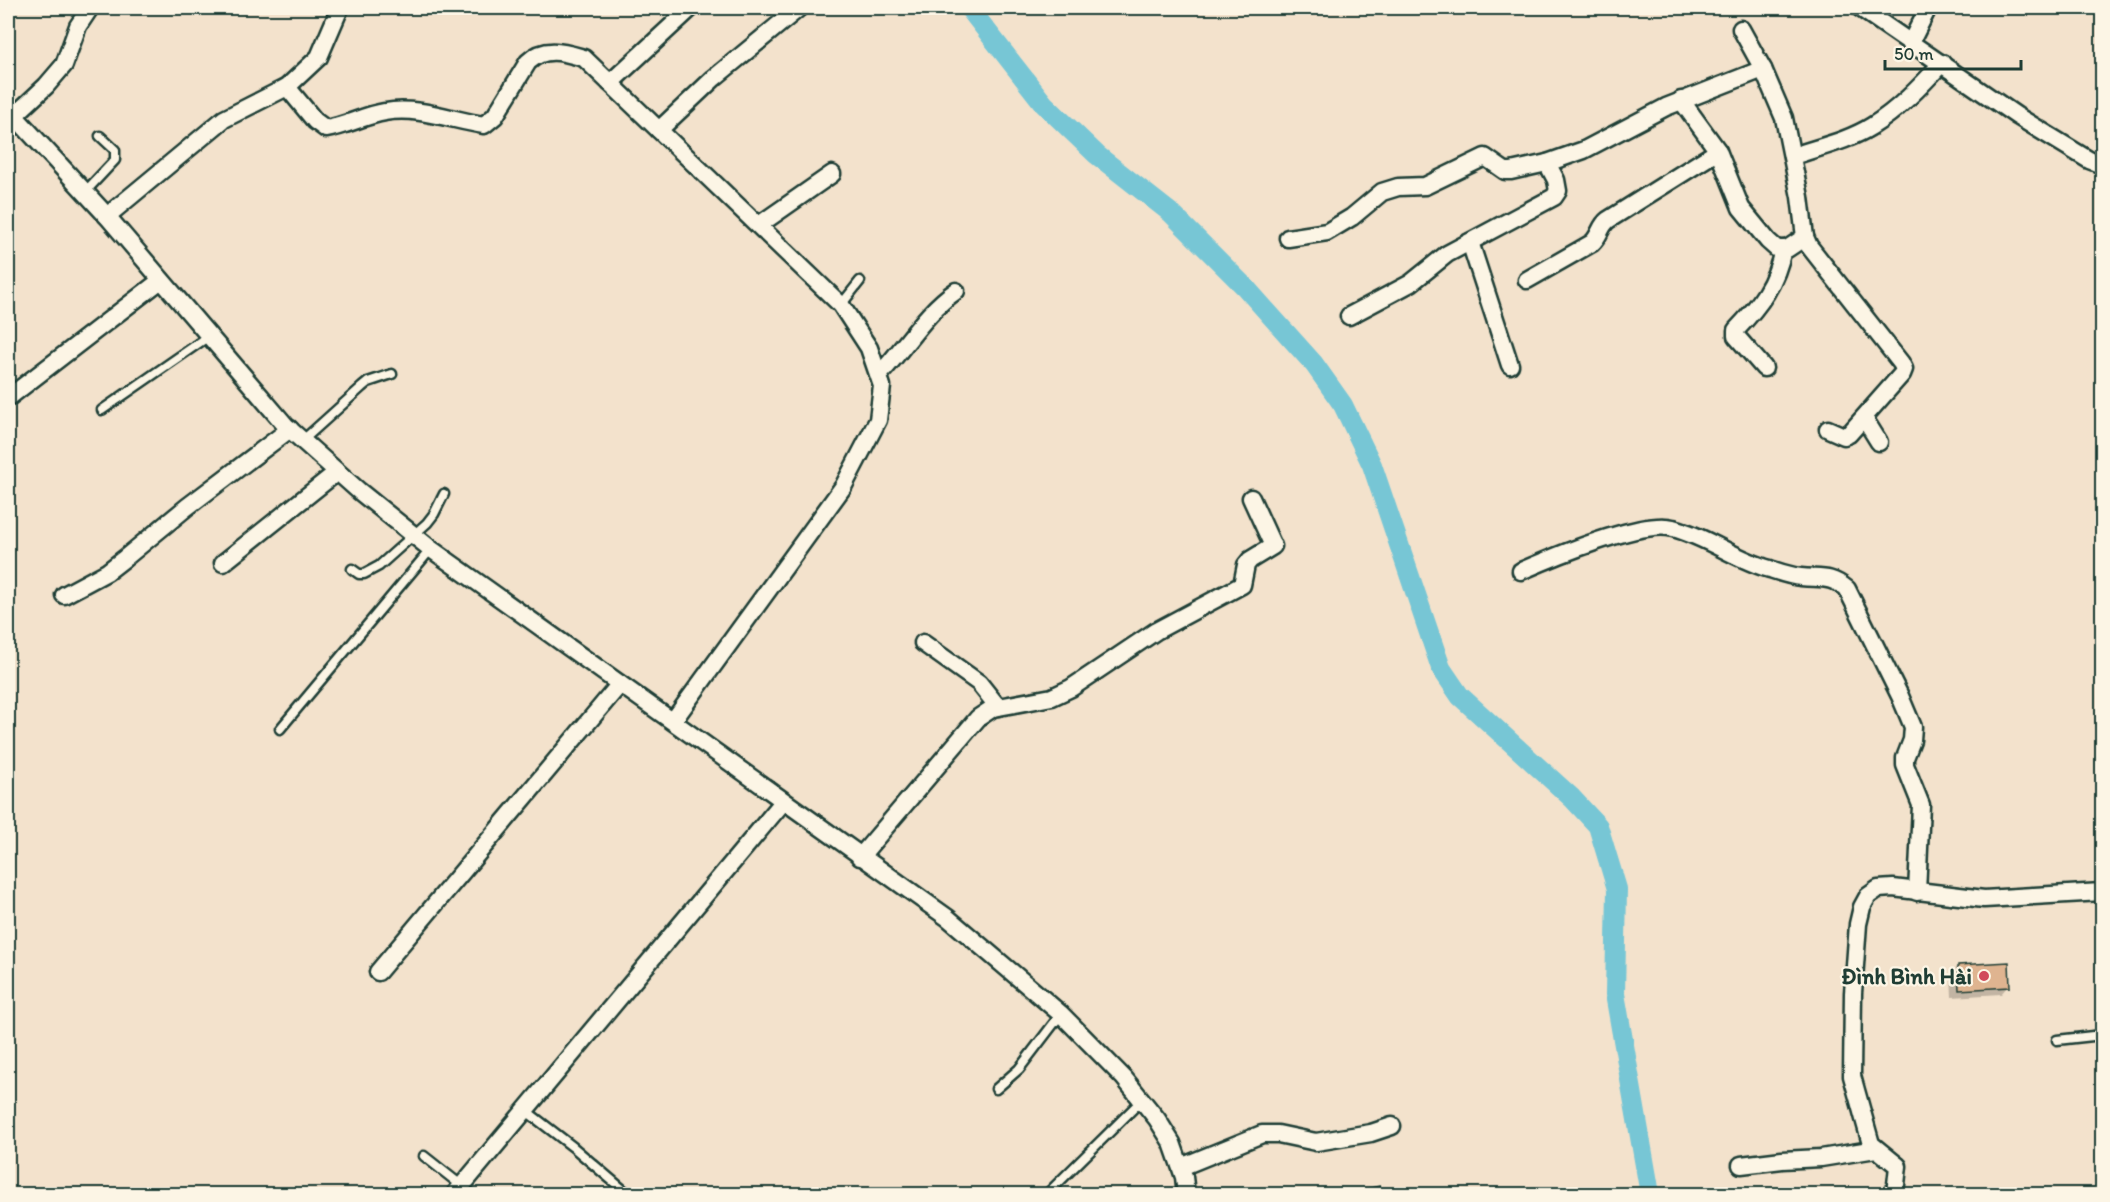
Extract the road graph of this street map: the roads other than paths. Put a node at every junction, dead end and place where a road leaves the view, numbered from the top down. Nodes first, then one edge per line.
1 (90, 8) edge
2 (340, 8) edge
3 (691, 8) edge
4 (799, 8) edge
5 (1860, 8) edge
6 (1928, 8) edge
7 (1741, 29) dead end
8 (1911, 42) junction
9 (1942, 63) junction
10 (1763, 69) junction
11 (610, 83) junction
12 (287, 87) junction
13 (1681, 100) junction
14 (11, 112) edge
15 (659, 130) junction
16 (100, 136) dead end
17 (1718, 152) junction
18 (1793, 156) junction
19 (1547, 163) junction
20 (2103, 165) edge
21 (832, 174) dead end
22 (85, 192) junction
23 (107, 216) junction
24 (759, 225) junction
25 (1804, 237) junction
26 (1288, 238) dead end
27 (1470, 242) junction
28 (1783, 249) junction
29 (161, 280) junction
30 (1527, 280) dead end
31 (860, 281) dead end
32 (956, 291) dead end
33 (841, 305) junction
34 (1349, 316) dead end
35 (209, 336) junction
36 (1510, 365) dead end
37 (1764, 368) dead end
38 (393, 374) dead end
39 (879, 375) junction
40 (8, 398) edge
41 (102, 411) dead end
42 (1864, 418) junction
43 (290, 429) junction
44 (1828, 429) dead end
45 (302, 441) junction
46 (1879, 442) dead end
47 (337, 472) junction
48 (444, 494) dead end
49 (1251, 498) dead end
50 (413, 534) junction
51 (431, 549) junction
52 (223, 562) dead end
53 (352, 569) dead end
54 (1521, 571) dead end
55 (64, 595) dead end
56 (923, 643) dead end
57 (620, 684) junction
58 (998, 706) junction
59 (673, 721) junction
60 (280, 729) dead end
61 (783, 801) junction
62 (860, 856) junction
63 (1917, 892) junction
64 (2103, 892) edge
65 (378, 972) dead end
66 (1061, 1014) junction
67 (2103, 1035) edge
68 (2057, 1040) dead end
69 (996, 1089) dead end
70 (1142, 1100) junction
71 (525, 1109) junction
72 (1392, 1126) dead end
73 (1876, 1149) junction
74 (424, 1156) dead end
75 (1741, 1165) dead end
76 (1180, 1167) junction
77 (459, 1190) edge
78 (1048, 1193) edge
79 (628, 1194) edge
80 (1186, 1194) edge
81 (1895, 1194) edge

1 - 14 street
2 - 12 street
3 - 11 street
4 - 15 street
5 - 8 street
6 - 8 street
7 - 10 street
8 - 9 street
9 - 18 street
9 - 20 street
10 - 13 street
10 - 18 street
11 - 12 street
11 - 15 street
12 - 23 street
13 - 17 street
13 - 19 street
14 - 22 street
15 - 24 street
16 - 22 lane
17 - 28 street
17 - 30 street
18 - 25 street
19 - 26 street
19 - 27 street
21 - 24 street
22 - 23 street
23 - 29 street
24 - 33 street
25 - 28 street
25 - 42 street
27 - 34 street
27 - 36 street
28 - 37 street
29 - 35 street
29 - 40 street
31 - 33 lane
32 - 39 street
33 - 39 street
35 - 41 lane
35 - 43 street
38 - 45 lane
39 - 59 street
42 - 44 street
42 - 46 street
43 - 45 street
43 - 55 street
45 - 47 street
47 - 50 street
47 - 52 street
48 - 50 lane
49 - 58 street
50 - 51 street
50 - 53 lane
51 - 57 street
51 - 60 lane
54 - 63 street
56 - 58 street
57 - 59 street
57 - 65 street
58 - 62 street
59 - 61 street
61 - 62 street
61 - 71 street
62 - 66 street
63 - 64 street
63 - 73 street
66 - 69 lane
66 - 70 street
67 - 68 lane
70 - 76 street
70 - 78 lane
71 - 77 street
71 - 79 lane
72 - 76 street
73 - 75 street
73 - 81 street
74 - 77 lane
76 - 80 street

